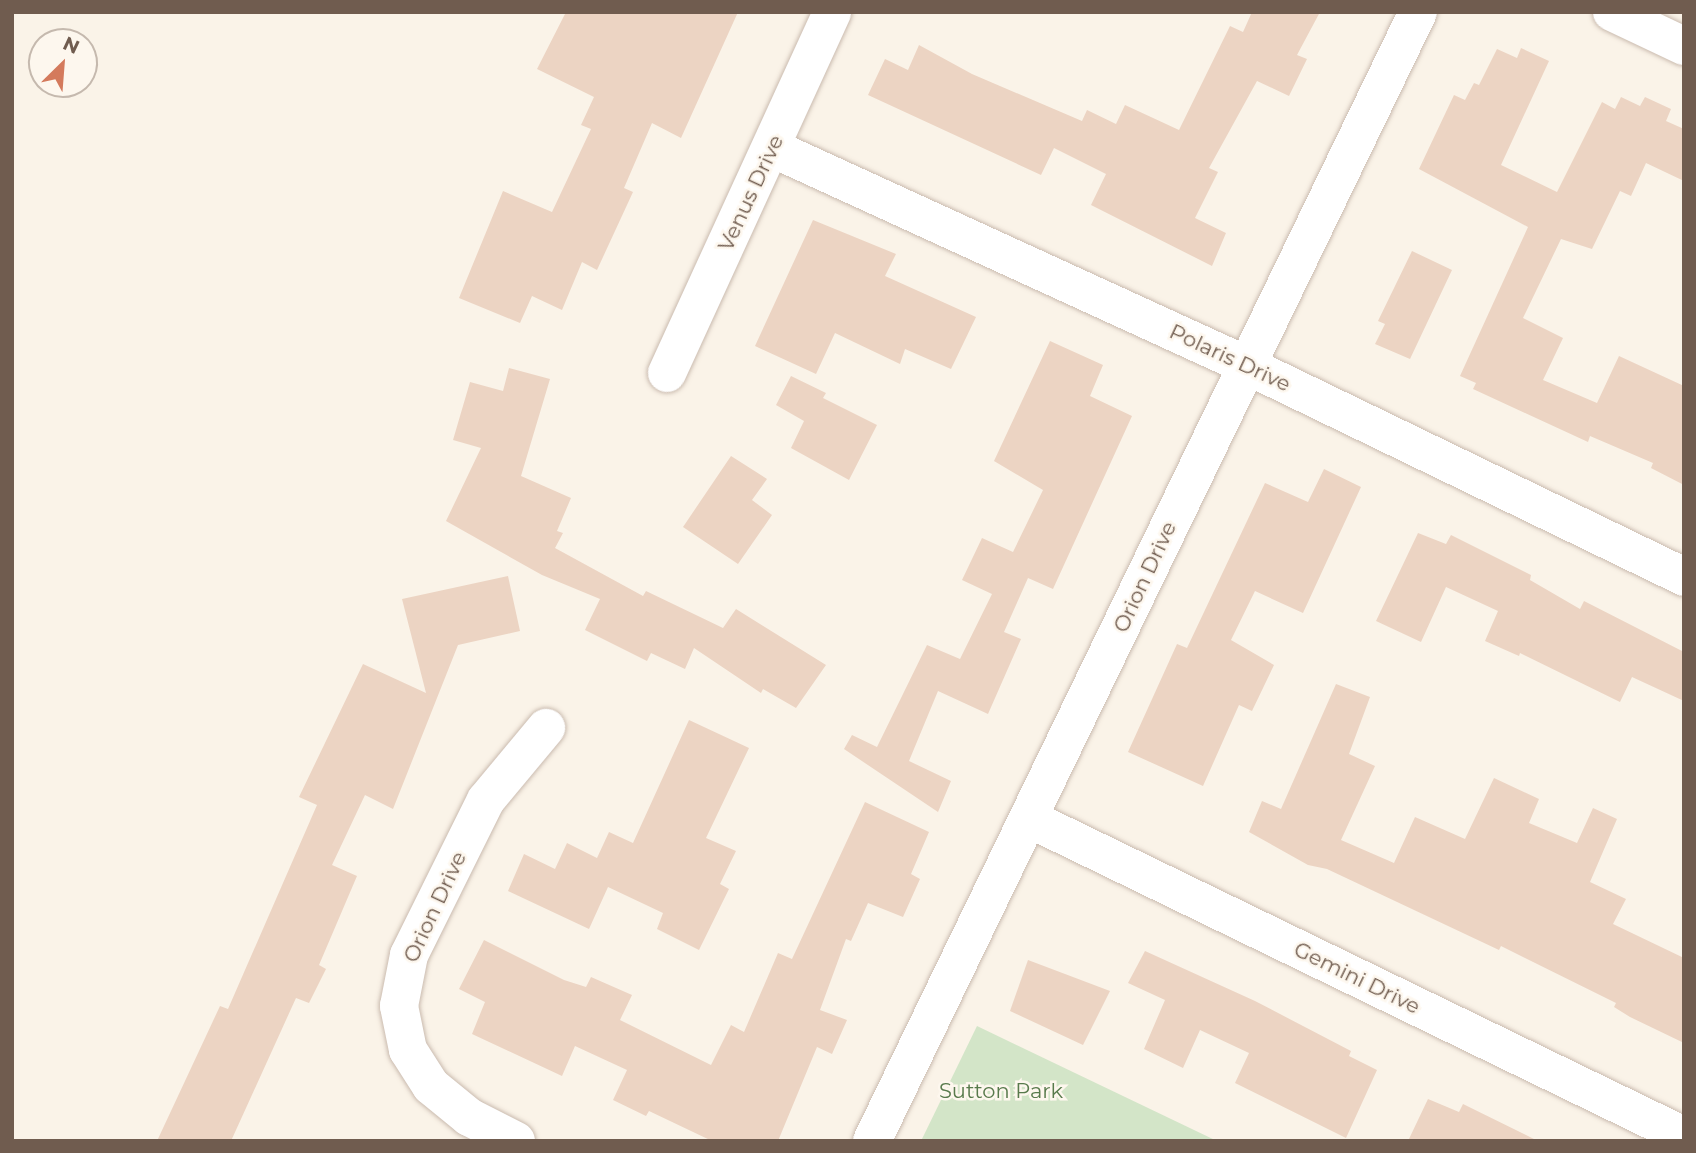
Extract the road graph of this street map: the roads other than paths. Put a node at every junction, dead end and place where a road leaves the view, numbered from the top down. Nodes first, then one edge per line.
1 (832, 12) edge
2 (1418, 12) edge
3 (1612, 12) edge
4 (1684, 46) edge
5 (772, 148) junction
6 (1246, 365) junction
7 (667, 373) dead end
8 (1684, 577) edge
9 (546, 728) dead end
10 (1030, 819) junction
11 (1684, 1136) edge
12 (516, 1141) edge
13 (872, 1141) edge

1 - 5 street, Venus Drive
2 - 6 street, Orion Drive
3 - 4 street
5 - 6 street, Polaris Drive
5 - 7 street, Venus Drive
6 - 8 street, Polaris Drive
6 - 10 street, Orion Drive
9 - 12 street, Orion Drive
10 - 11 street, Gemini Drive
10 - 13 street, Orion Drive

